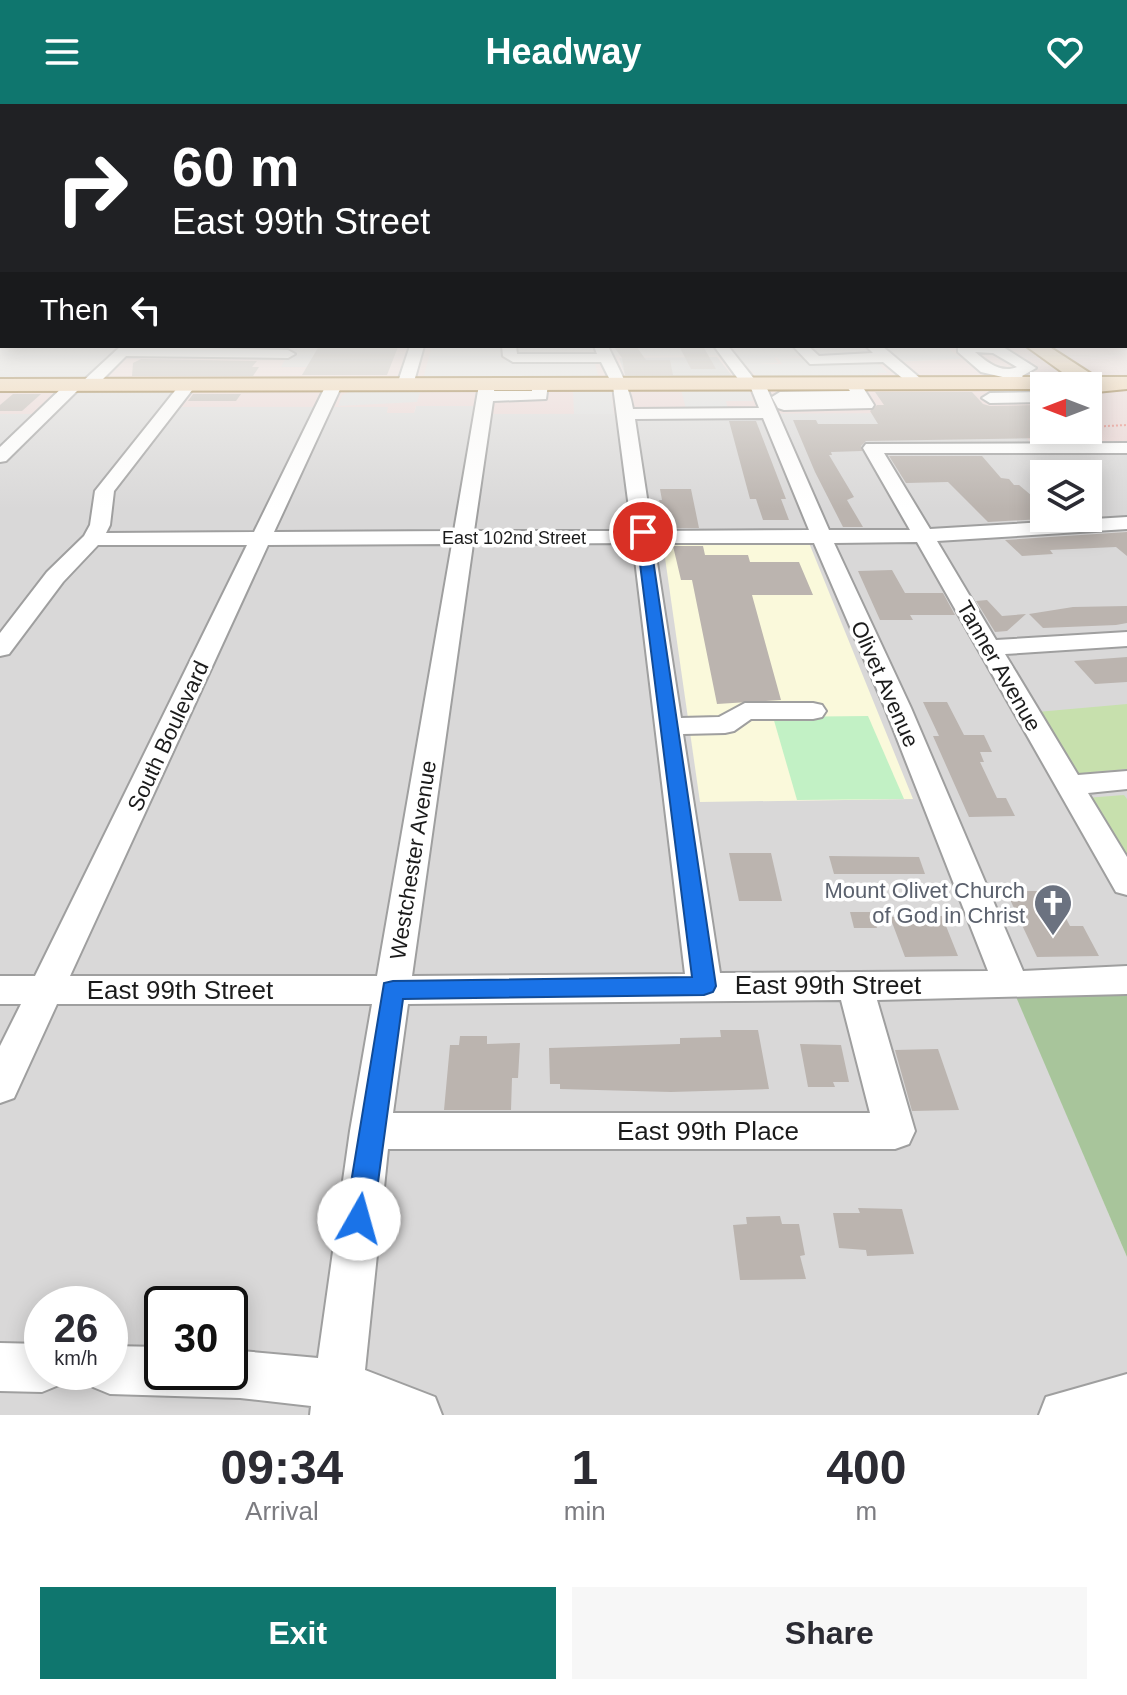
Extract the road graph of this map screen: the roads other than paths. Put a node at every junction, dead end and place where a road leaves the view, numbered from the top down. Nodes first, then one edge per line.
1 (80, 387) edge
2 (186, 387) edge
3 (286, 387) edge
4 (405, 387) edge
5 (412, 387) edge
6 (511, 387) edge
7 (622, 387) edge
8 (656, 387) edge
9 (757, 387) edge
10 (798, 387) edge
11 (834, 387) edge
12 (886, 387) edge
13 (999, 387) edge
14 (1007, 387) edge
15 (485, 390) junction
16 (857, 390) junction
17 (1102, 392) edge
18 (1030, 393) edge
19 (339, 394) junction
20 (765, 397) junction
21 (1004, 413) dead end
22 (626, 414) junction
23 (1126, 416) edge
24 (1124, 451) edge
25 (0, 457) edge
26 (1127, 523) edge
27 (821, 536) junction
28 (923, 536) junction
29 (263, 537) junction
30 (643, 537) junction
31 (462, 538) junction
32 (92, 539) junction
33 (1127, 639) edge
34 (988, 648) junction
35 (0, 649) edge
36 (813, 711) dead end
37 (670, 726) junction
38 (1127, 780) edge
39 (1070, 785) junction
40 (1127, 884) edge
41 (1127, 980) edge
42 (855, 985) junction
43 (1011, 985) junction
44 (704, 986) junction
45 (0, 990) edge
46 (47, 990) junction
47 (393, 990) junction
48 (0, 1086) edge
49 (370, 1131) junction
50 (0, 1367) edge
51 (24, 1368) edge
52 (128, 1371) edge
53 (1127, 1399) edge
54 (336, 1400) edge
55 (417, 1415) edge
56 (1064, 1415) edge

1 - 25 street
2 - 32 street
3 - 19 main road
4 - 19 main road
5 - 15 main road
6 - 15 main road
7 - 22 street
8 - 20 main road
9 - 20 street, Olivet Avenue
10 - 20 main road
11 - 16 main road
12 - 16 main road
13 - 21 street
14 - 18 street
15 - 31 street, Westchester Avenue
16 - 20 street
17 - 23 main road
19 - 29 street, South Boulevard
20 - 22 street
20 - 27 street, Olivet Avenue
22 - 30 street
24 - 28 street, Tanner Avenue
26 - 28 street, East 102nd Street
27 - 28 street, East 102nd Street
27 - 30 street, East 102nd Street
27 - 43 street, Olivet Avenue
28 - 34 street, Tanner Avenue
29 - 31 street, East 102nd Street
29 - 32 street, East 102nd Street
29 - 46 street, South Boulevard
30 - 31 street, East 102nd Street
30 - 37 street
31 - 47 street, Westchester Avenue
32 - 35 street
33 - 34 street
34 - 39 street, Tanner Avenue
36 - 37 street
37 - 44 street
38 - 39 street
39 - 40 street, Tanner Avenue
41 - 43 street, East 99th Street
42 - 43 street, East 99th Street
42 - 44 street, East 99th Street
42 - 49 street, East 99th Place
44 - 47 street, East 99th Street
45 - 46 street, East 99th Street
46 - 47 street, East 99th Street
46 - 48 street, South Boulevard
47 - 49 street, Westchester Avenue
49 - 54 street, Westchester Avenue
50 - 51 street
52 - 54 street
53 - 56 street
54 - 55 street

